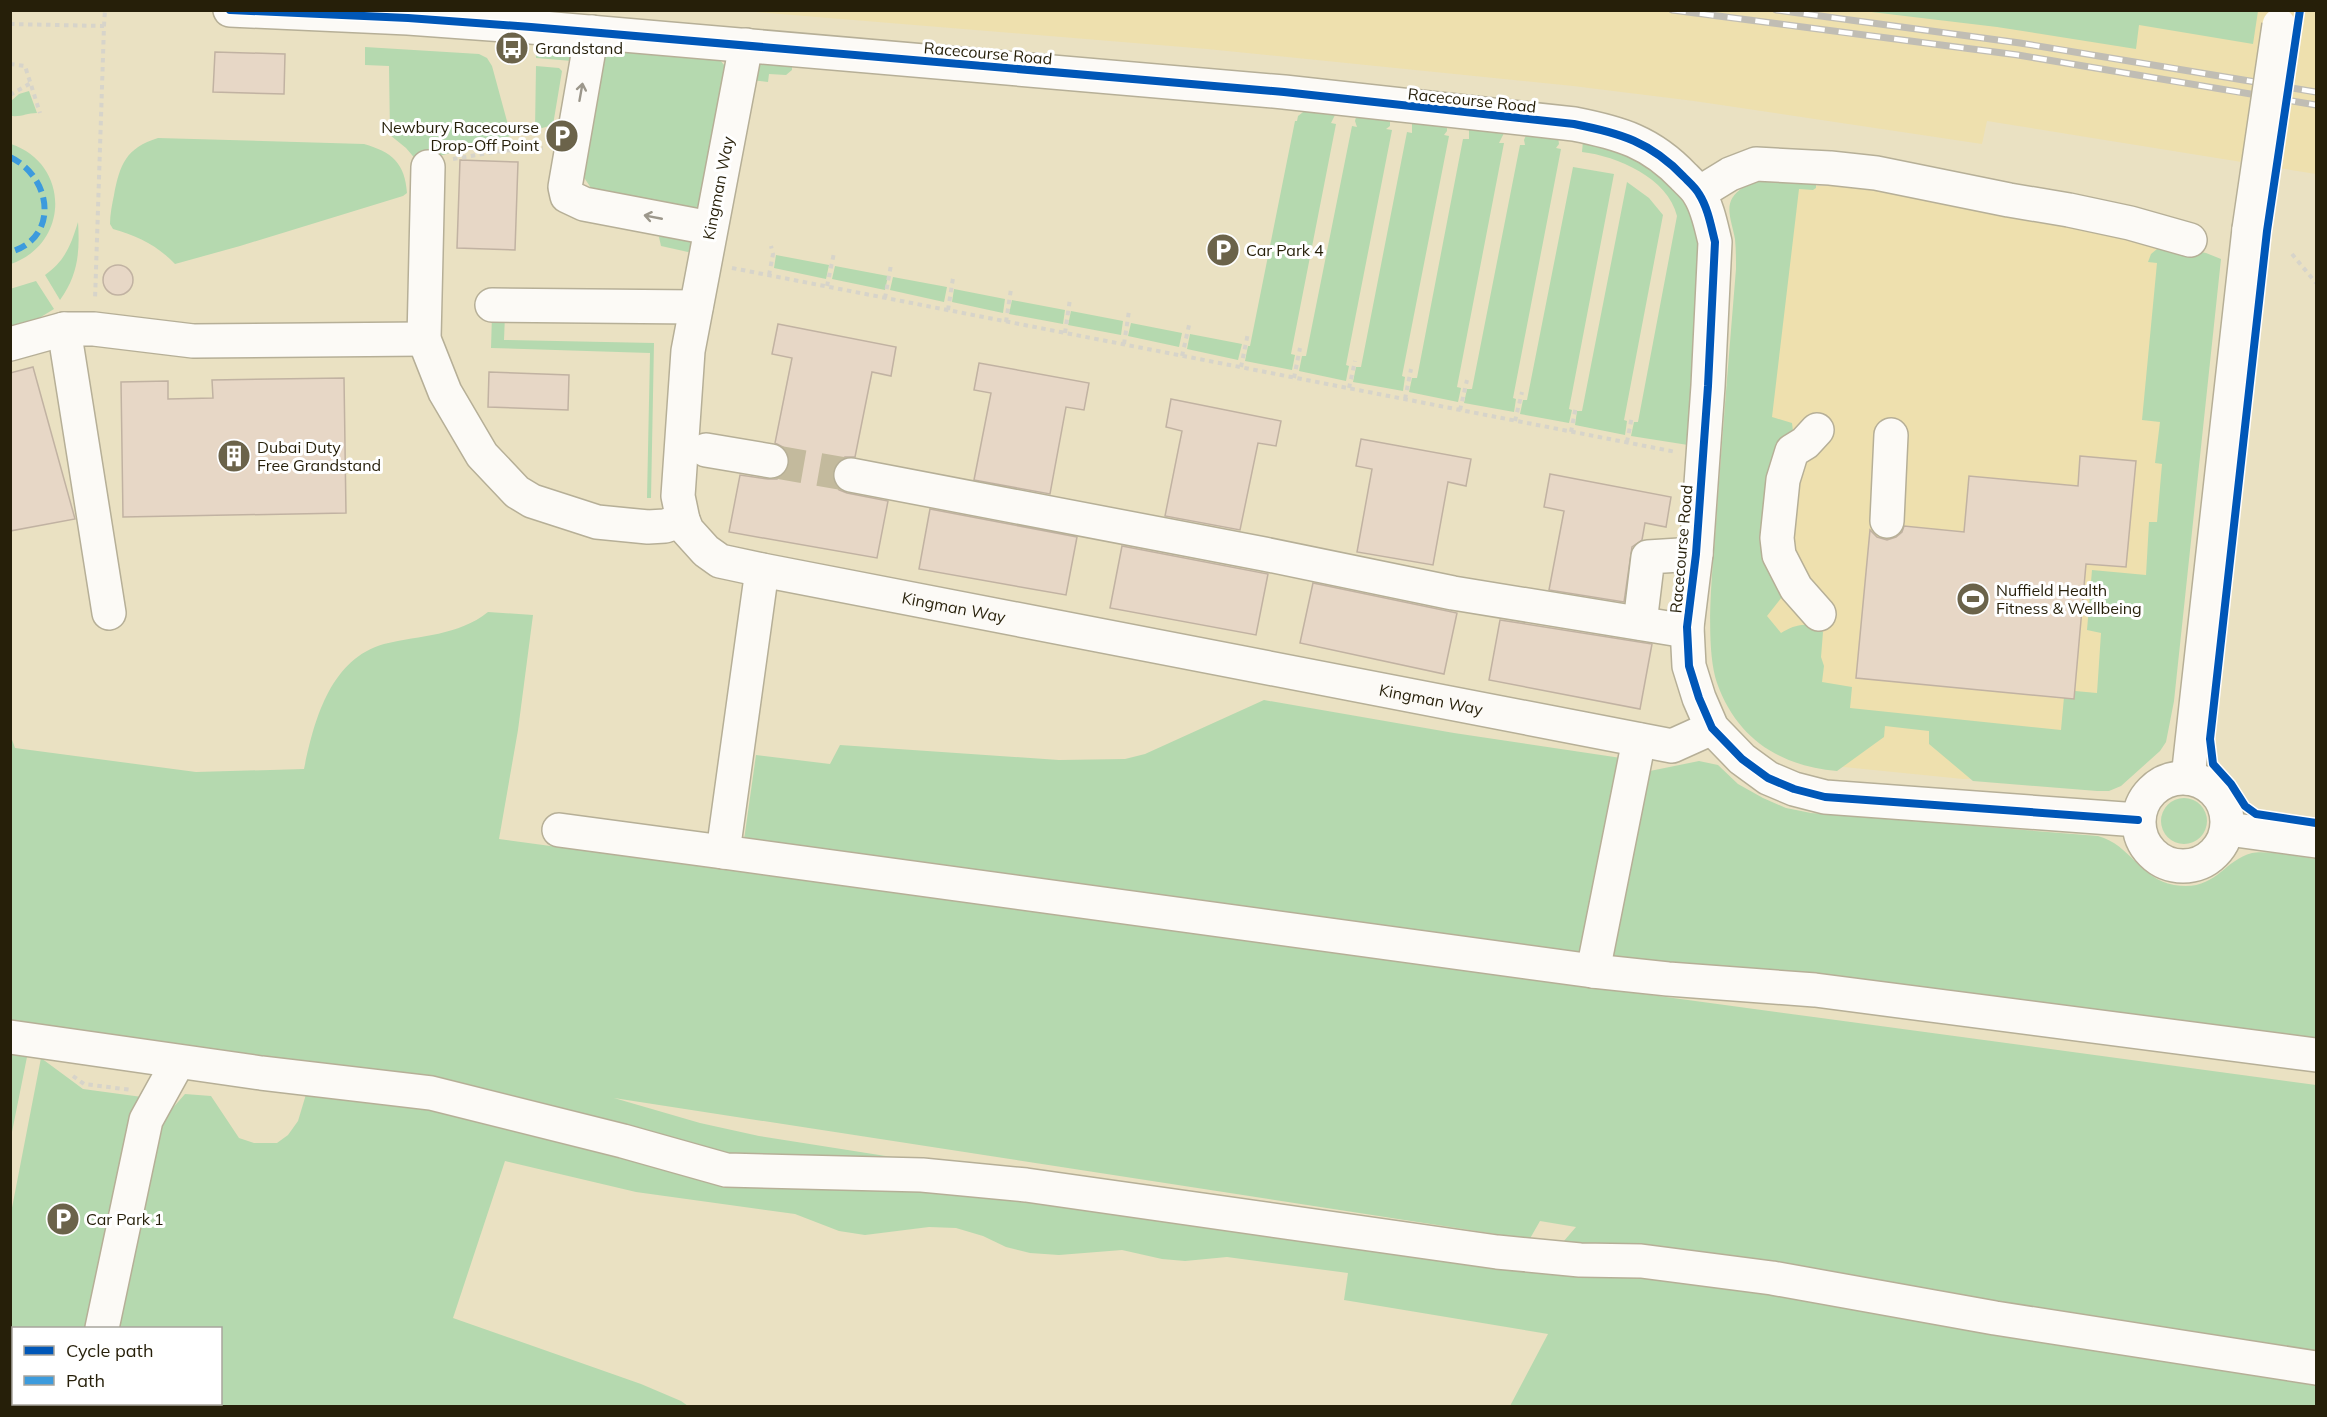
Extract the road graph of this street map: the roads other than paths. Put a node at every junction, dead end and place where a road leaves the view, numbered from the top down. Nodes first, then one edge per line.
1 (230, 10) edge
2 (2281, 18) edge
3 (592, 32) junction
4 (746, 45) junction
5 (428, 167) road end
6 (1699, 193) junction
7 (710, 228) junction
8 (2190, 240) dead end
9 (492, 304) dead end
10 (696, 308) junction
11 (79, 329) junction
12 (424, 339) junction
13 (10, 344) edge
14 (1817, 430) dead end
15 (1891, 435) dead end
16 (692, 453) junction
17 (771, 460) tunnel mouth
18 (851, 475) tunnel mouth
19 (683, 520) junction
20 (1887, 521) dead end
21 (1696, 554) junction
22 (762, 570) junction
23 (109, 613) dead end
24 (1819, 614) dead end
25 (1640, 623) junction
26 (1688, 627) junction
27 (1712, 728) junction
28 (1639, 740) junction
29 (2201, 771) junction
30 (2236, 817) junction
31 (2138, 820) junction
32 (559, 830) dead end
33 (2316, 841) edge
34 (723, 852) junction
35 (1593, 971) junction
36 (10, 1038) edge
37 (2316, 1055) edge
38 (178, 1062) junction
39 (102, 1327) edge
40 (2316, 1368) edge

1 - 3 street, Racecourse Road
2 - 29 street, bridge
3 - 4 street, Racecourse Road
7 -> 3 street
4 - 6 street, Racecourse Road
4 - 7 street, Kingman Way
5 - 12 street
6 - 8 street
6 - 21 street, Racecourse Road
7 - 10 street, Kingman Way
9 - 10 street
10 - 16 street, Kingman Way
11 - 12 street
11 - 13 street
11 - 23 street
12 - 19 street
14 - 24 street
15 - 20 street
16 - 17 street
16 - 19 street, Kingman Way
18 - 25 street
19 - 22 street, Kingman Way
21 - 25 street
21 - 26 street, Racecourse Road
22 - 28 street, Kingman Way
22 - 34 street
25 - 26 street
26 - 27 street, Racecourse Road
27 - 28 street, Kingman Way
27 - 31 street, Racecourse Road
28 - 35 street
29 - 30 street
29 - 31 street
30 - 31 street
30 - 33 street
32 - 34 street
34 - 35 street
35 - 37 street
36 - 38 street
38 - 39 street
38 - 40 street

